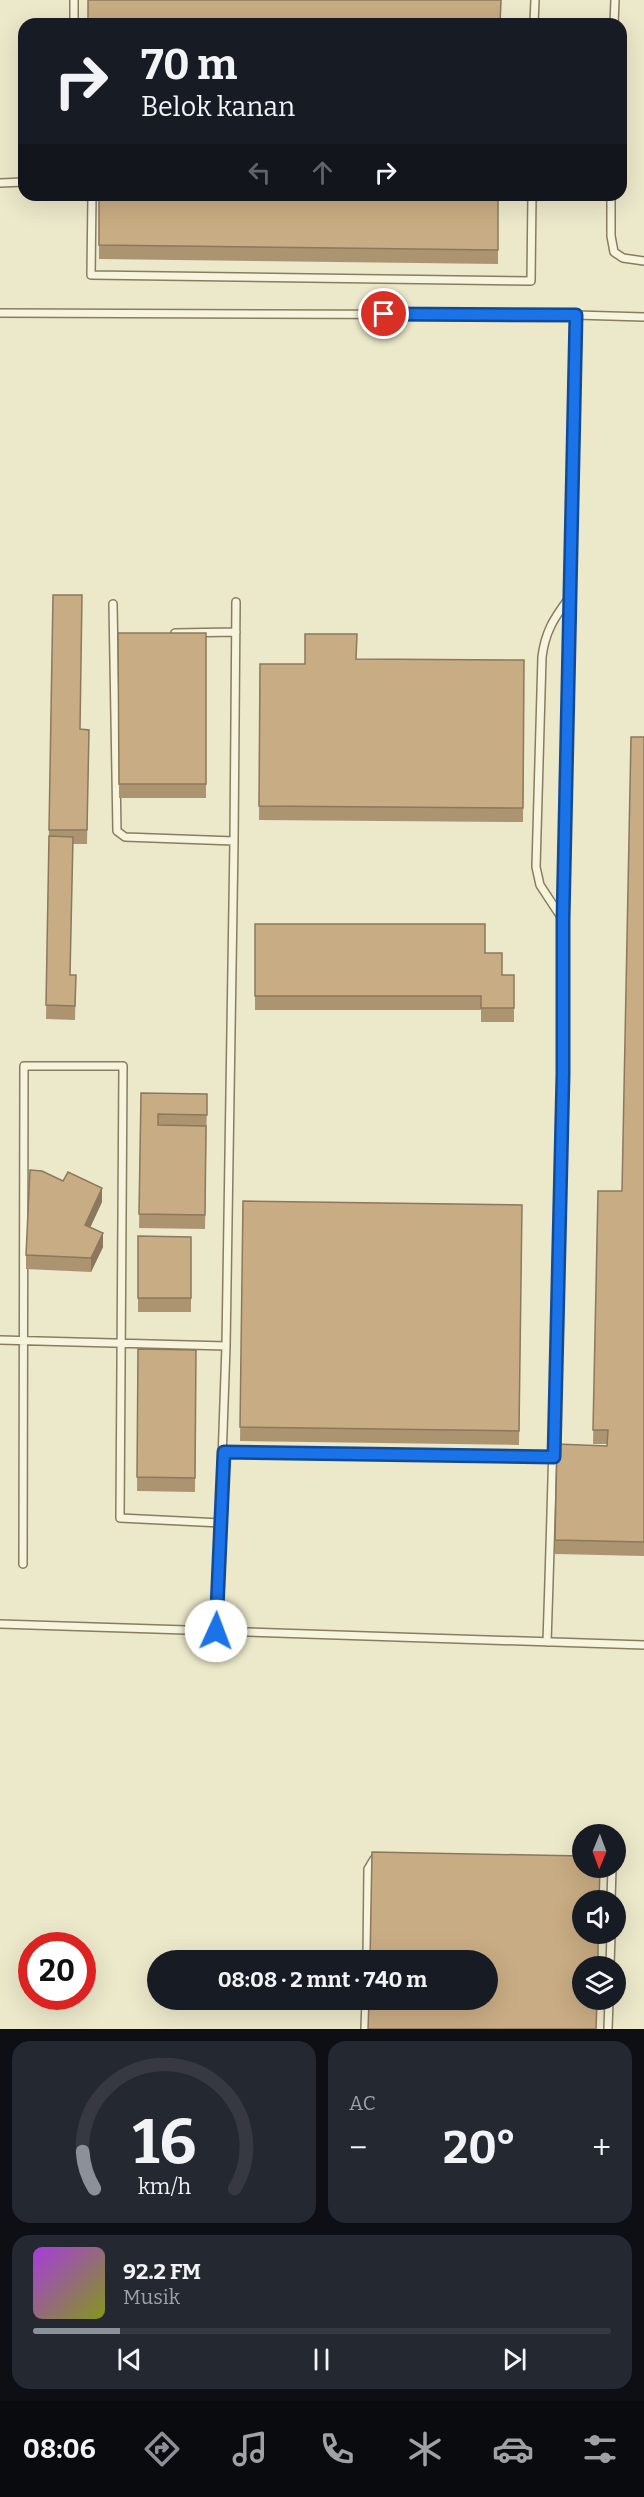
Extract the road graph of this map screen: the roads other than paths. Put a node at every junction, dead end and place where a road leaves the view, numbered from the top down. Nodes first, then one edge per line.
1 (75, 0) edge
2 (535, 0) edge
3 (615, 0) edge
4 (74, 18) edge
5 (534, 18) edge
6 (614, 18) edge
7 (18, 182) edge
8 (0, 183) edge
9 (92, 201) edge
10 (532, 201) edge
11 (611, 201) edge
12 (644, 261) edge
13 (0, 313) edge
14 (576, 315) junction
15 (644, 317) edge
16 (569, 598) junction
17 (236, 602) dead end
18 (113, 604) dead end
19 (236, 632) junction
20 (169, 633) edge
21 (114, 635) junction
22 (125, 635) edge
23 (234, 841) junction
24 (563, 920) junction
25 (0, 1340) edge
26 (24, 1341) junction
27 (121, 1342) junction
28 (226, 1346) junction
29 (224, 1452) junction
30 (554, 1457) junction
31 (220, 1523) junction
32 (23, 1564) dead end
33 (0, 1624) edge
34 (216, 1631) junction
35 (547, 1642) junction
36 (644, 1645) edge
37 (385, 1858) edge
38 (366, 1950) edge
39 (366, 2010) edge
40 (609, 2010) edge
41 (365, 2029) edge
42 (608, 2029) edge

1 - 4 lane
2 - 5 lane
3 - 6 lane
7 - 8 lane
9 - 10 lane
11 - 12 lane
13 - 14 lane
14 - 15 lane
14 - 16 lane
16 - 24 lane
16 - 24 lane
17 - 19 lane
18 - 21 lane
19 - 20 lane
19 - 23 lane
21 - 22 lane
21 - 23 lane
23 - 28 lane
24 - 30 lane
25 - 26 lane
26 - 27 lane
26 - 27 lane
26 - 32 lane
27 - 28 lane
27 - 31 lane
28 - 29 lane
29 - 30 lane
29 - 31 lane
30 - 35 lane
31 - 34 lane
33 - 34 lane
34 - 35 lane
35 - 36 lane
37 - 38 lane
39 - 41 lane
40 - 42 lane

